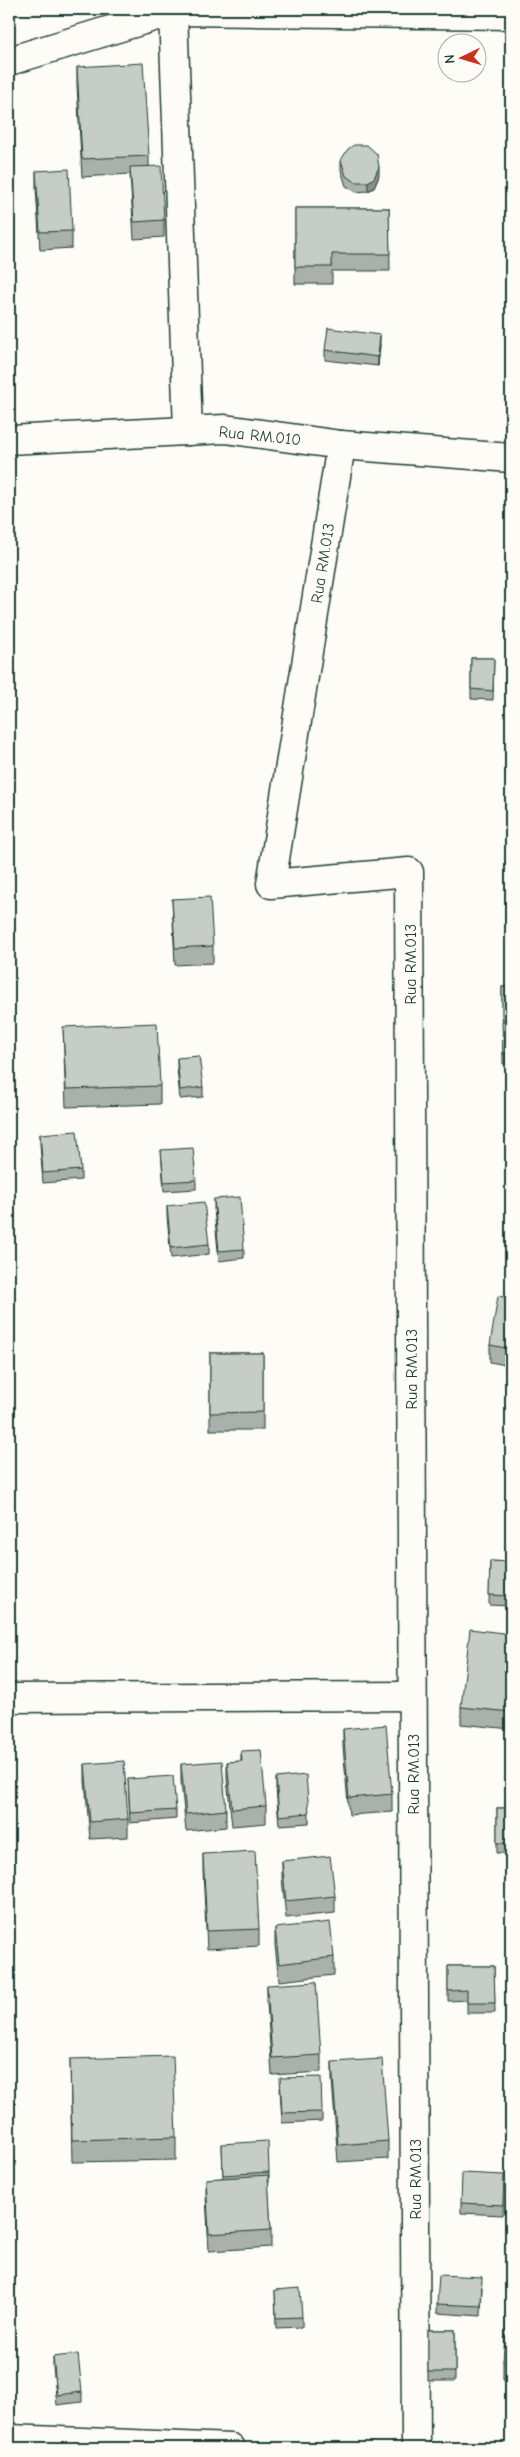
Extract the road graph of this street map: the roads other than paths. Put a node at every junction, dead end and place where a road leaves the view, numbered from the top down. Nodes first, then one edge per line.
1 (173, 11) junction
2 (511, 15) edge
3 (9, 61) edge
4 (188, 431) junction
5 (9, 440) edge
6 (341, 445) junction
7 (511, 458) edge
8 (412, 1696) junction
9 (9, 1698) edge
10 (9, 2439) edge
11 (221, 2448) edge
12 (231, 2448) edge
13 (416, 2448) edge

1 - 2 street
1 - 3 street
1 - 4 street
4 - 5 street, Rua RM.010
4 - 6 street, Rua RM.010
6 - 7 street, Rua RM.010
6 - 8 street, Rua RM.013
8 - 9 street
8 - 13 street, Rua RM.013
10 - 11 street
11 - 12 street

